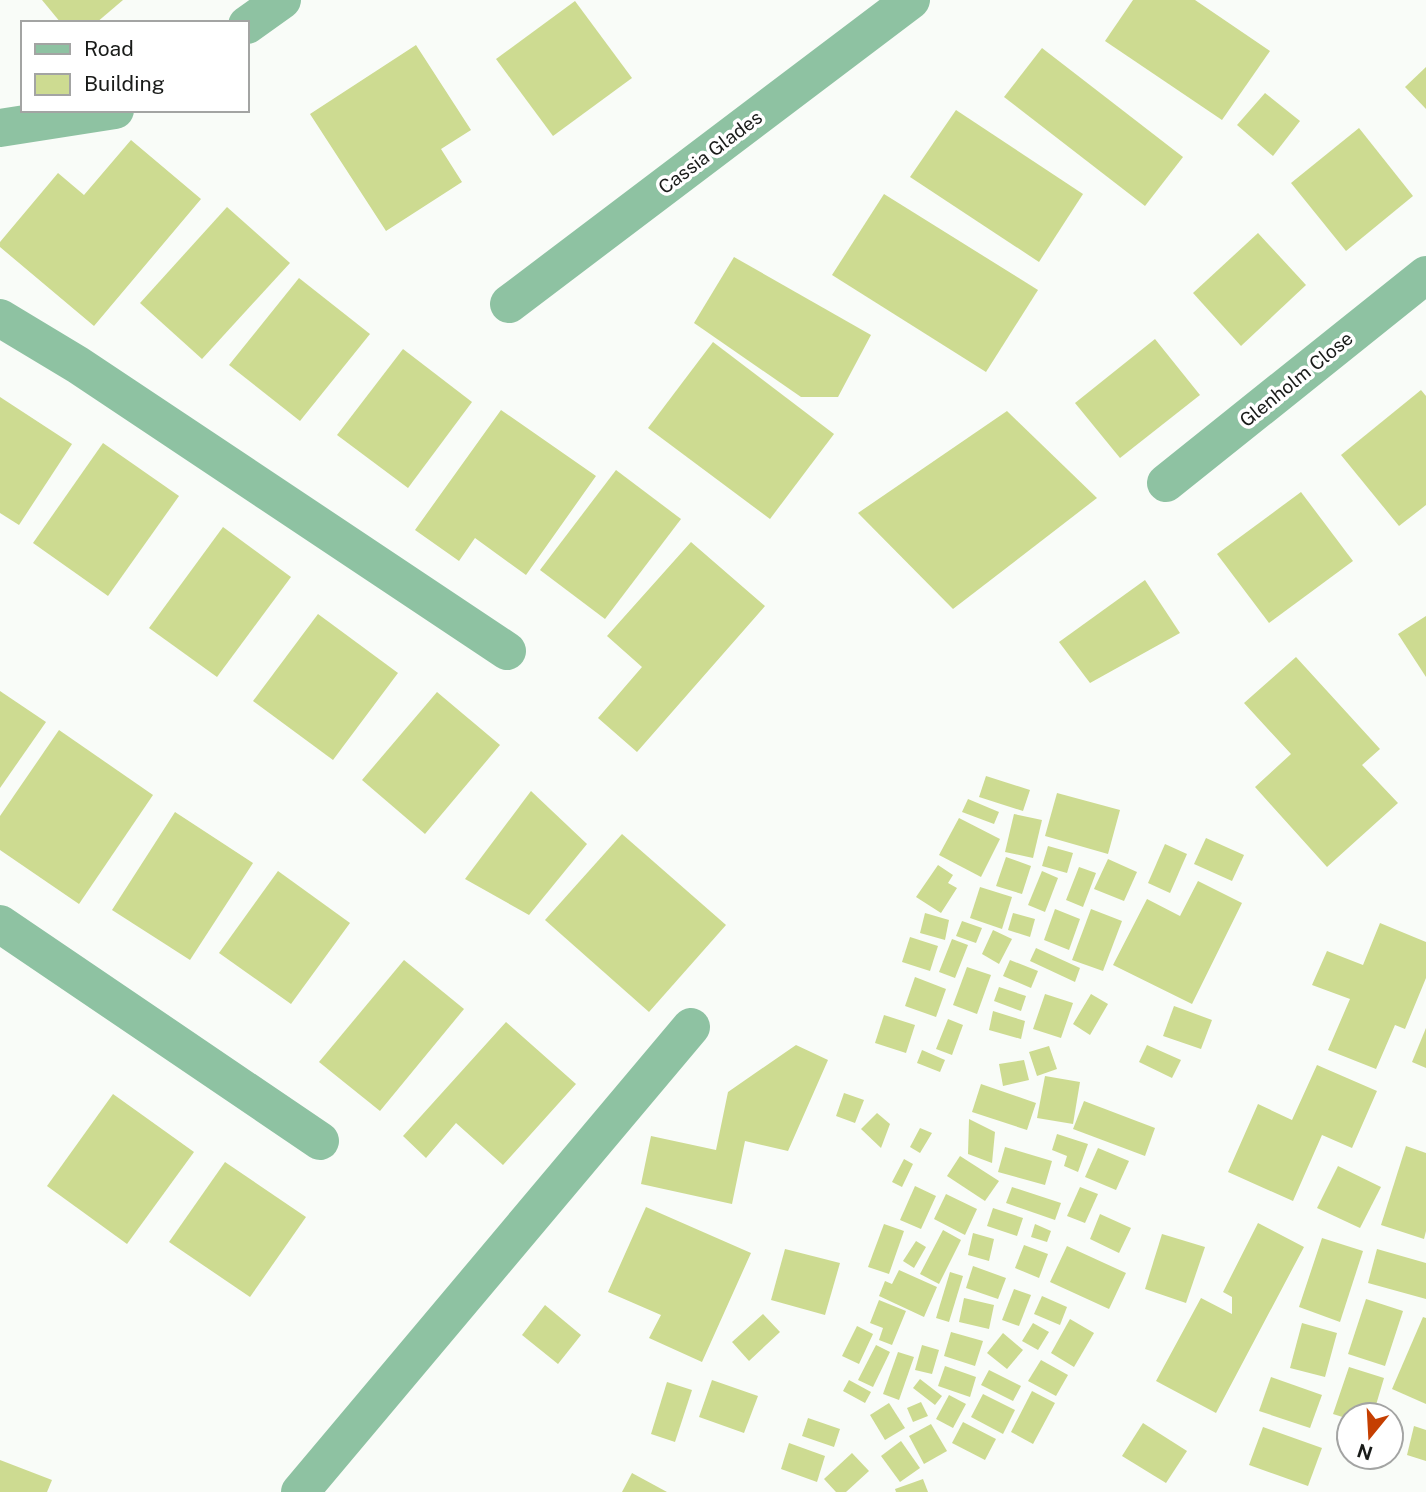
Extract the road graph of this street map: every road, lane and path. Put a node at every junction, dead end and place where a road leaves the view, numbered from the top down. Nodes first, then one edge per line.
1 (282, 0) edge
2 (911, 0) edge
3 (248, 24) edge
4 (102, 112) edge
5 (0, 128) edge
6 (1426, 275) edge
7 (509, 304) dead end
8 (0, 318) edge
9 (1166, 483) dead end
10 (507, 651) dead end
11 (0, 923) edge
12 (691, 1027) dead end
13 (320, 1141) dead end
14 (300, 1492) edge

1 - 3 street
2 - 7 street, Cassia Glades
4 - 5 street
6 - 9 street, Glenholm Close
8 - 10 street
11 - 13 street
12 - 14 street

